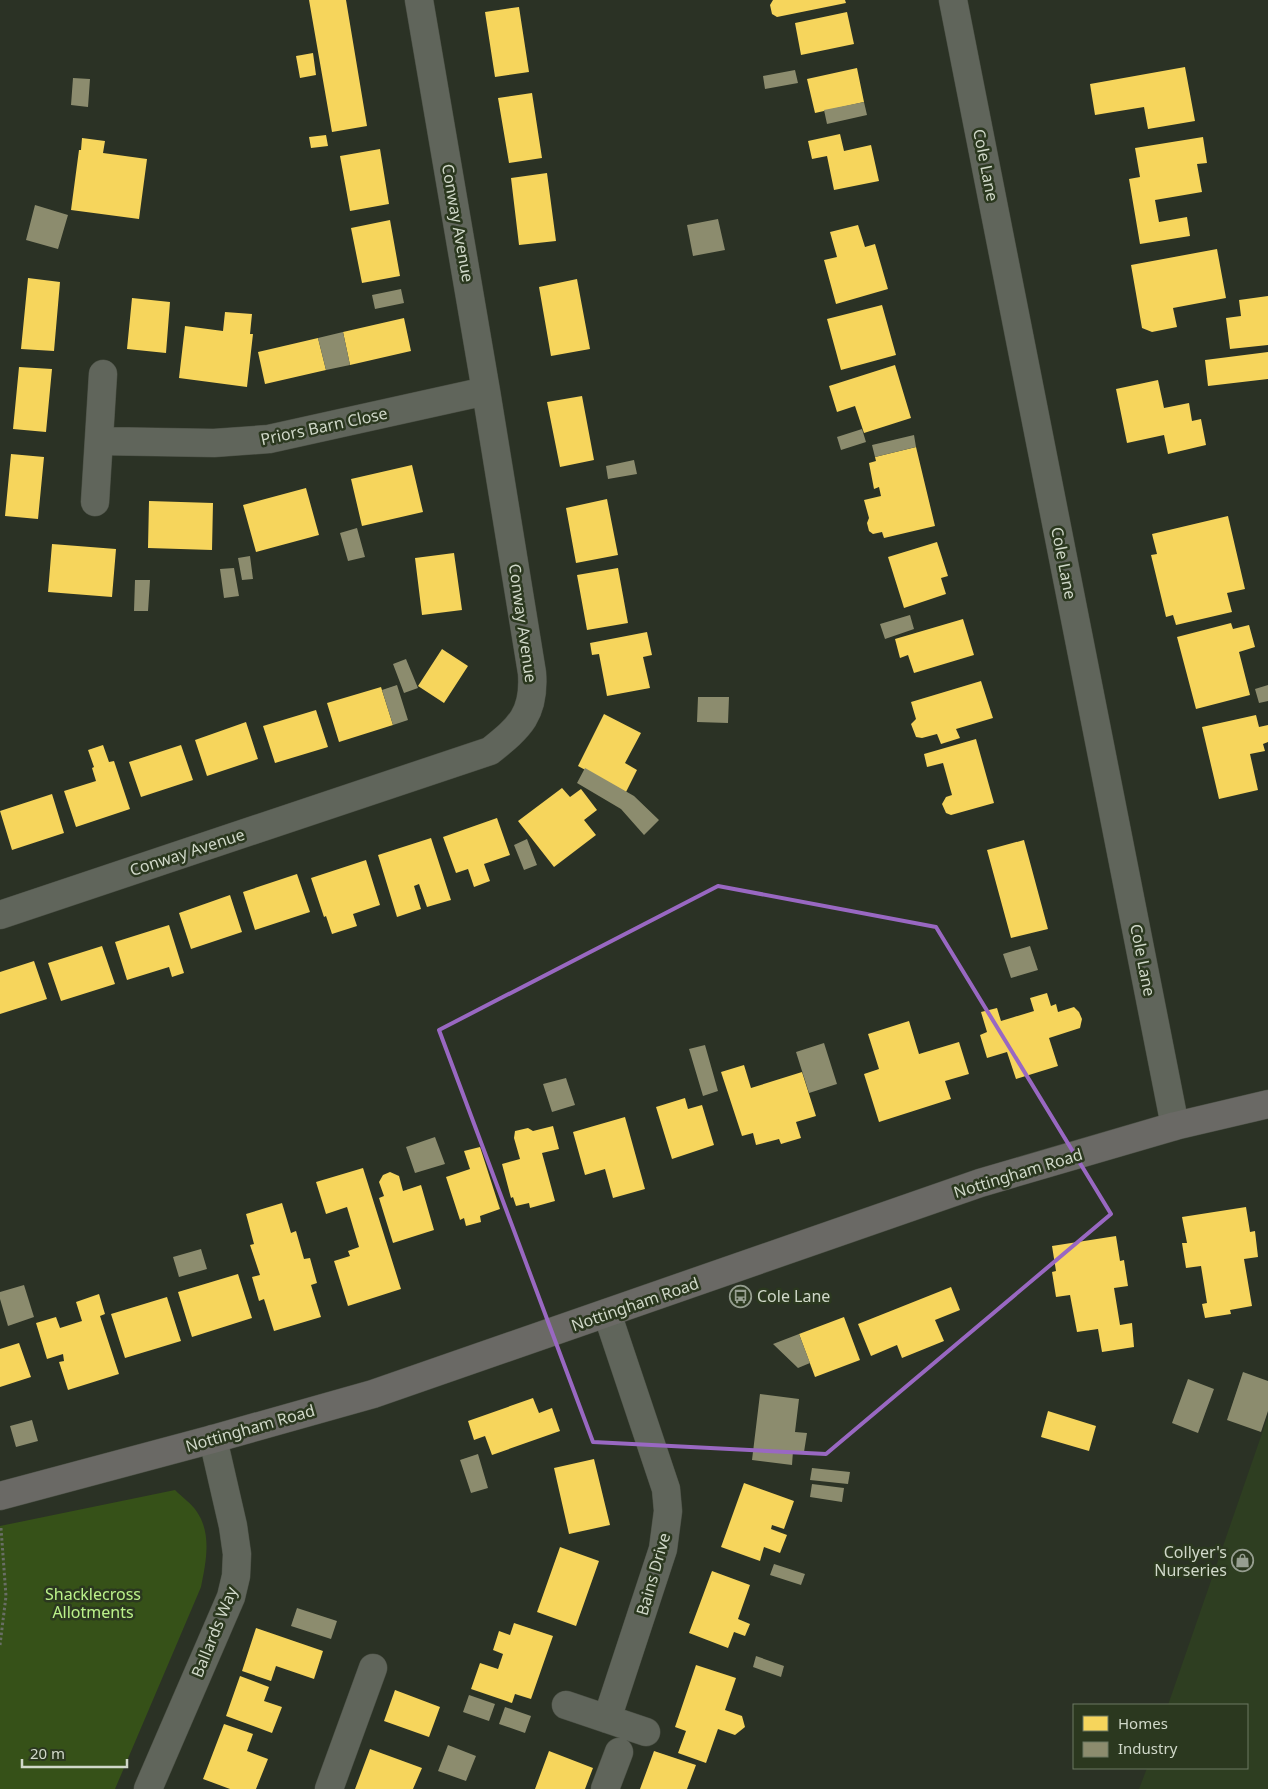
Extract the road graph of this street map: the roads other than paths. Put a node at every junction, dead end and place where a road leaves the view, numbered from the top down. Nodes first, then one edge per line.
1 (420, 0) edge
2 (953, 0) edge
3 (103, 374) dead end
4 (486, 391) junction
5 (99, 441) junction
6 (95, 502) dead end
7 (0, 915) edge
8 (1268, 1104) edge
9 (1176, 1126) junction
10 (607, 1313) junction
11 (213, 1439) junction
12 (0, 1496) edge
13 (372, 1668) dead end
14 (566, 1705) dead end
15 (606, 1719) junction
16 (646, 1732) dead end
17 (619, 1752) dead end
18 (148, 1789) edge
19 (329, 1789) edge
20 (605, 1789) edge

1 - 4 street, Conway Avenue
2 - 9 street, Cole Lane
3 - 5 street
4 - 5 street, Priors Barn Close
4 - 7 street, Conway Avenue
5 - 6 street
8 - 9 main road, Nottingham Road
9 - 10 main road, Nottingham Road
10 - 11 main road, Nottingham Road
10 - 15 street, Bains Drive
11 - 12 main road, Nottingham Road
11 - 18 street, Ballards Way
13 - 19 street
14 - 15 street
15 - 16 street
17 - 20 street

